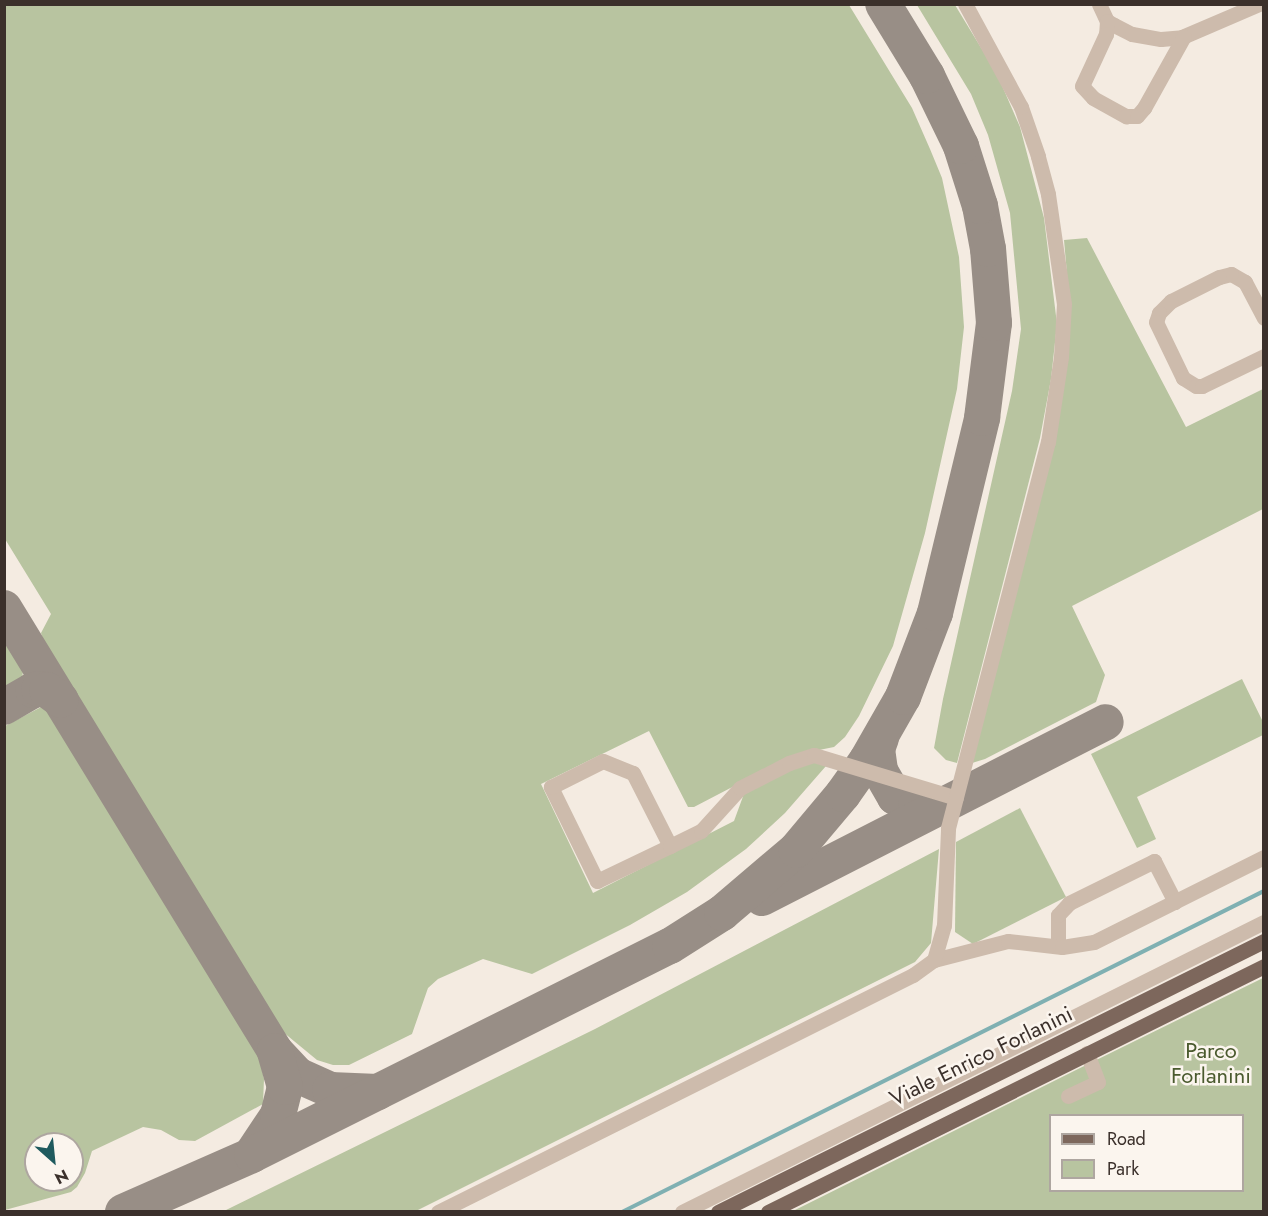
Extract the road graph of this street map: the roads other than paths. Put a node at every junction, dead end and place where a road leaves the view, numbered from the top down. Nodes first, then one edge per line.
1 (965, 4) edge
2 (1099, 4) edge
3 (1259, 4) edge
4 (1107, 21) junction
5 (1184, 36) junction
6 (1263, 318) edge
7 (1263, 356) edge
8 (956, 798) junction
9 (670, 846) junction
10 (1263, 857) edge
11 (1175, 902) junction
12 (1263, 922) edge
13 (1263, 941) edge
14 (1058, 946) junction
15 (934, 960) junction
16 (1263, 966) edge
17 (1087, 1053) junction
18 (1068, 1096) dead end
19 (438, 1212) edge
20 (681, 1212) edge
21 (718, 1212) edge
22 (768, 1212) edge

1 - 8 lane
2 - 4 lane
3 - 5 lane
4 - 5 lane
4 - 5 lane
6 - 7 lane
8 - 9 lane
8 - 15 lane
9 - 9 lane
10 - 11 lane
11 - 14 lane
11 - 14 lane
12 - 20 lane
13 - 21 main road, Viale Enrico Forlanini
14 - 15 lane
15 - 19 lane
16 - 17 main road, Viale Enrico Forlanini
17 - 18 lane
17 - 22 main road, Viale Enrico Forlanini

